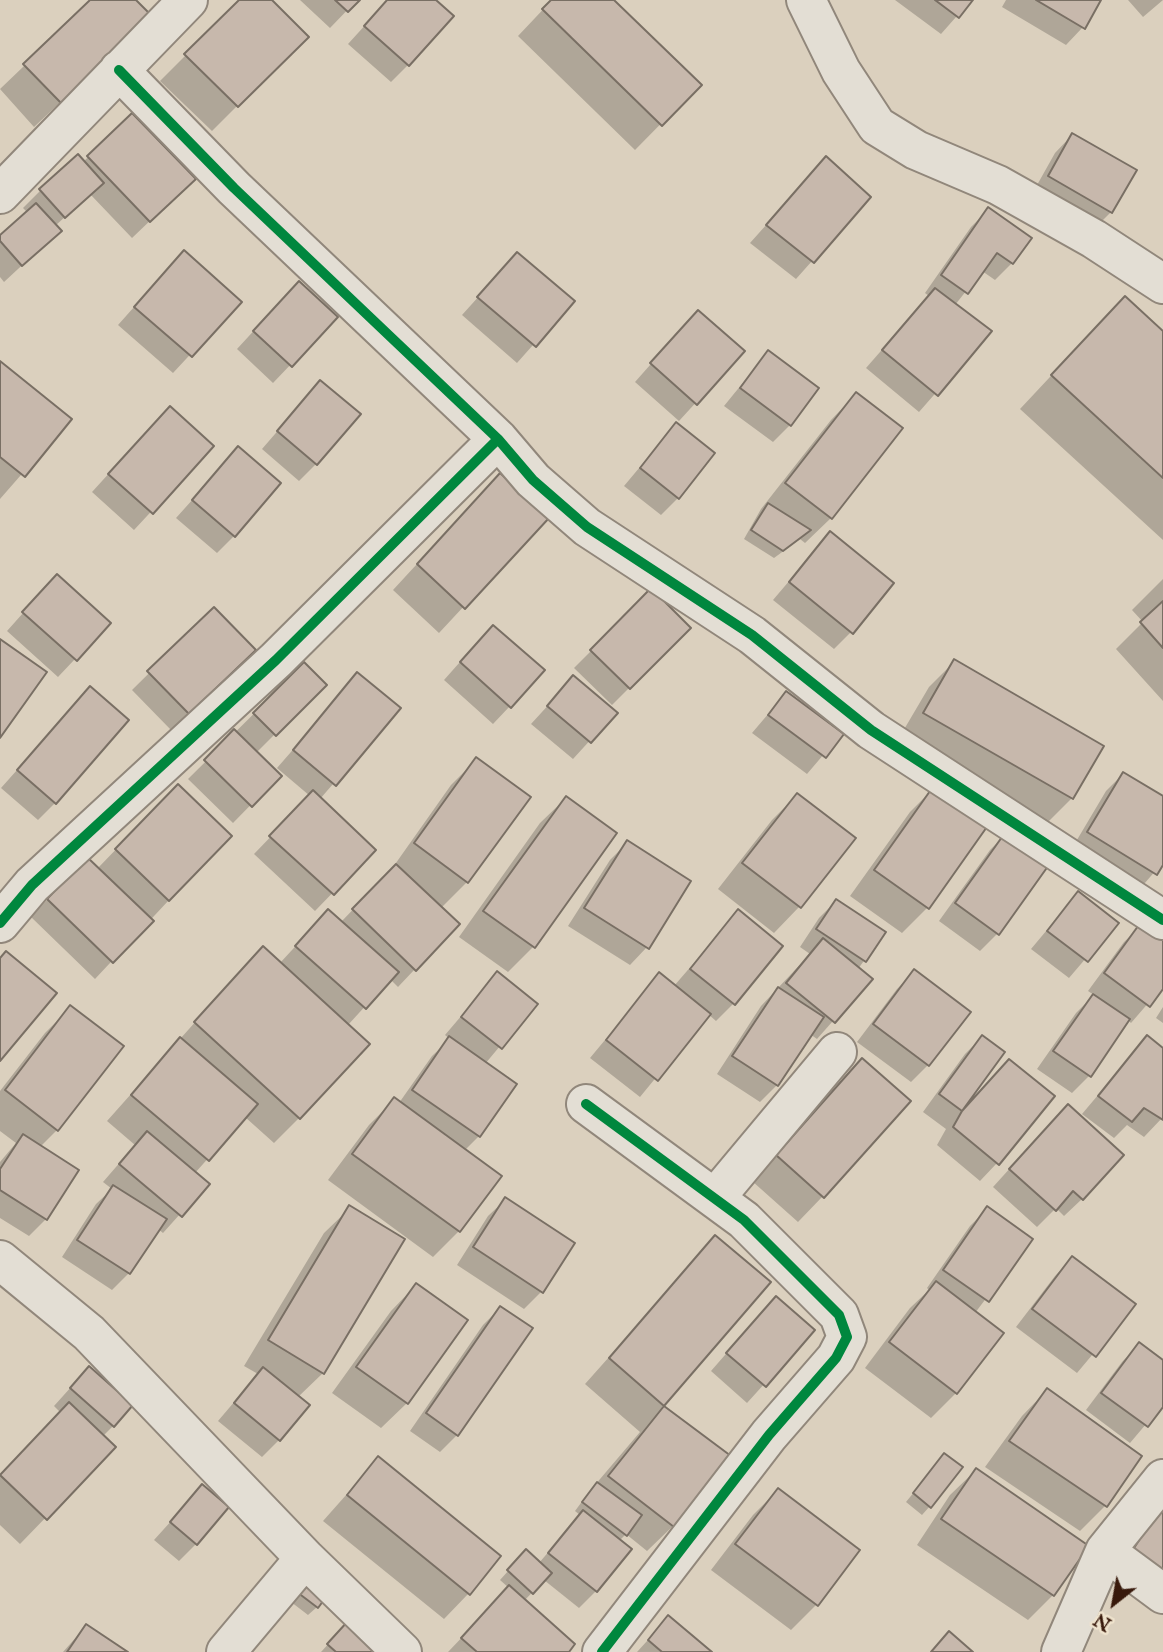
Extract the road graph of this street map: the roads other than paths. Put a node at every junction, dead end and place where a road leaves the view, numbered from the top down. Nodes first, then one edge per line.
1 (188, 0) edge
2 (806, 0) edge
3 (119, 70) junction
4 (0, 194) edge
5 (1163, 284) edge
6 (498, 439) junction
7 (1163, 920) edge
8 (0, 923) edge
9 (837, 1052) dead end
10 (586, 1104) dead end
11 (715, 1198) junction
12 (0, 1260) edge
13 (1163, 1479) edge
14 (1105, 1551) junction
15 (305, 1558) junction
16 (1163, 1594) edge
17 (226, 1652) edge
18 (402, 1652) edge
19 (602, 1652) edge
20 (1061, 1652) edge

1 - 3 street
2 - 5 street
3 - 4 street
3 - 6 street
6 - 7 street
6 - 8 street
9 - 11 street
10 - 11 street
11 - 19 street
12 - 15 street
13 - 14 street
14 - 16 street
14 - 20 street
15 - 17 street
15 - 18 street

